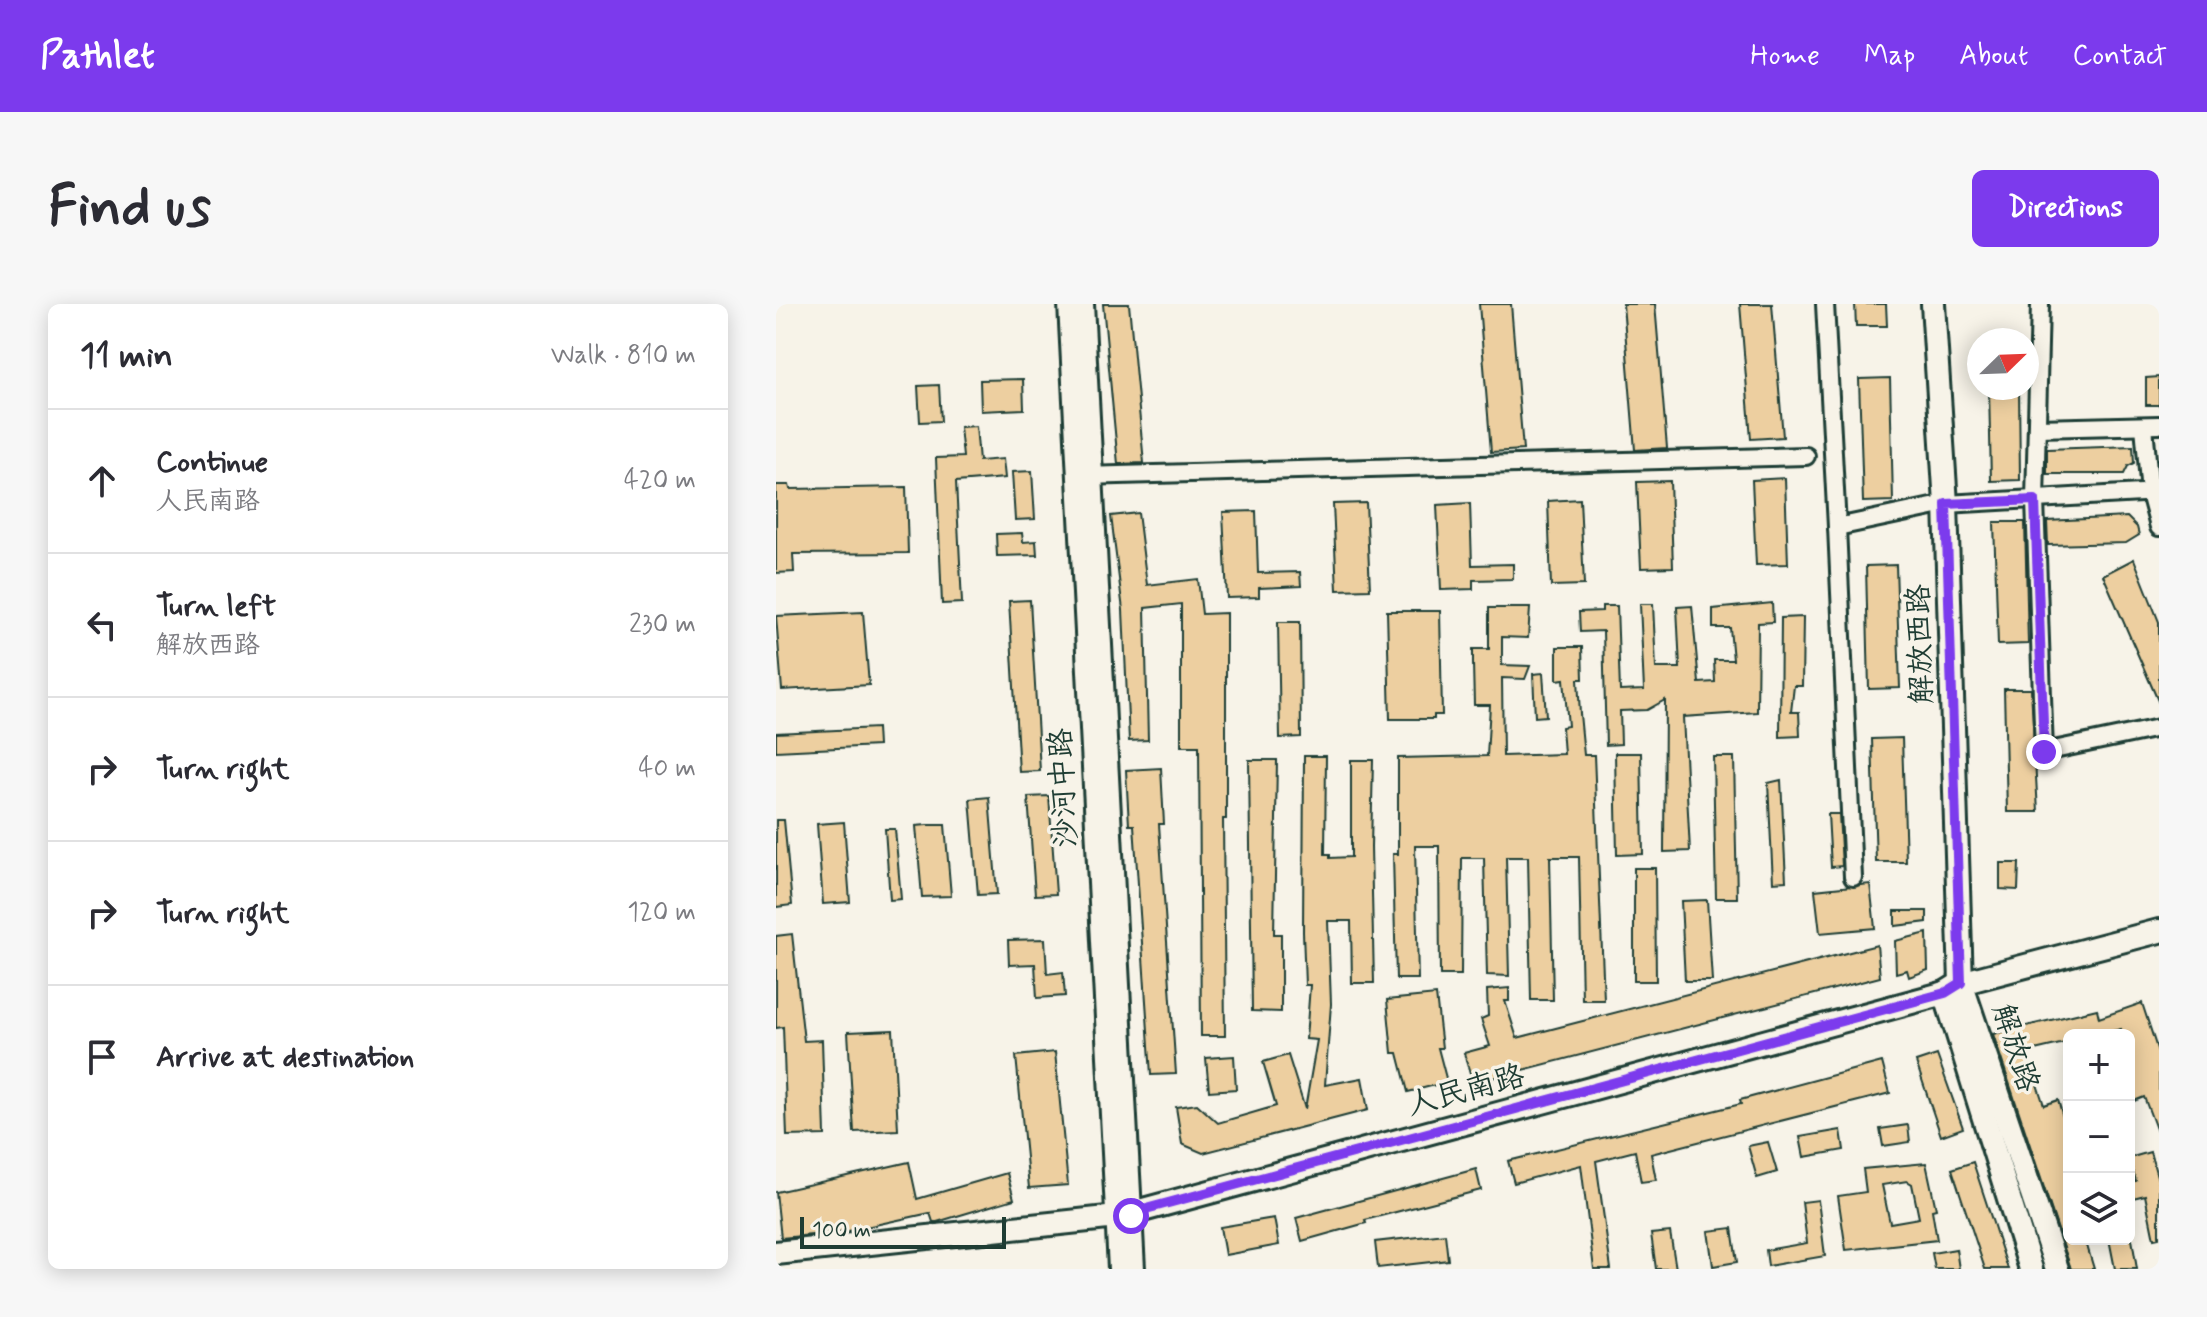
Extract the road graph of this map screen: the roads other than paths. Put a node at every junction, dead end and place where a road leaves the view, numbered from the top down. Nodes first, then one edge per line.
1 (1069, 304) edge
2 (1083, 304) edge
3 (1825, 304) edge
4 (1933, 304) edge
5 (2040, 304) edge
6 (2152, 426) edge
7 (2038, 428) junction
8 (1806, 456) dead end
9 (1085, 476) junction
10 (2155, 493) edge
11 (2035, 500) junction
12 (1946, 504) junction
13 (1837, 527) junction
14 (2159, 527) edge
15 (2159, 728) edge
16 (1853, 877) dead end
17 (2159, 931) edge
18 (1953, 988) junction
19 (1124, 1215) junction
20 (776, 1253) edge
21 (1119, 1269) edge
22 (1134, 1269) edge
23 (2031, 1269) edge
24 (2057, 1269) edge

1 - 9 street, 沙河中路
2 - 9 street, 沙河中路
3 - 13 street
4 - 12 main road, 解放西路
5 - 7 street
6 - 7 street
6 - 10 street
7 - 11 street
8 - 9 street
9 - 19 street, 沙河中路
10 - 11 street
10 - 14 street
11 - 12 street
11 - 15 street
12 - 13 street
12 - 18 main road, 解放西路
13 - 16 street
17 - 18 main road, 人民南路
18 - 19 main road, 人民南路
18 - 23 main road, 解放路
18 - 24 main road, 解放路
19 - 20 main road, 人民南路
19 - 21 street, 沙河中路
19 - 22 street, 沙河中路

